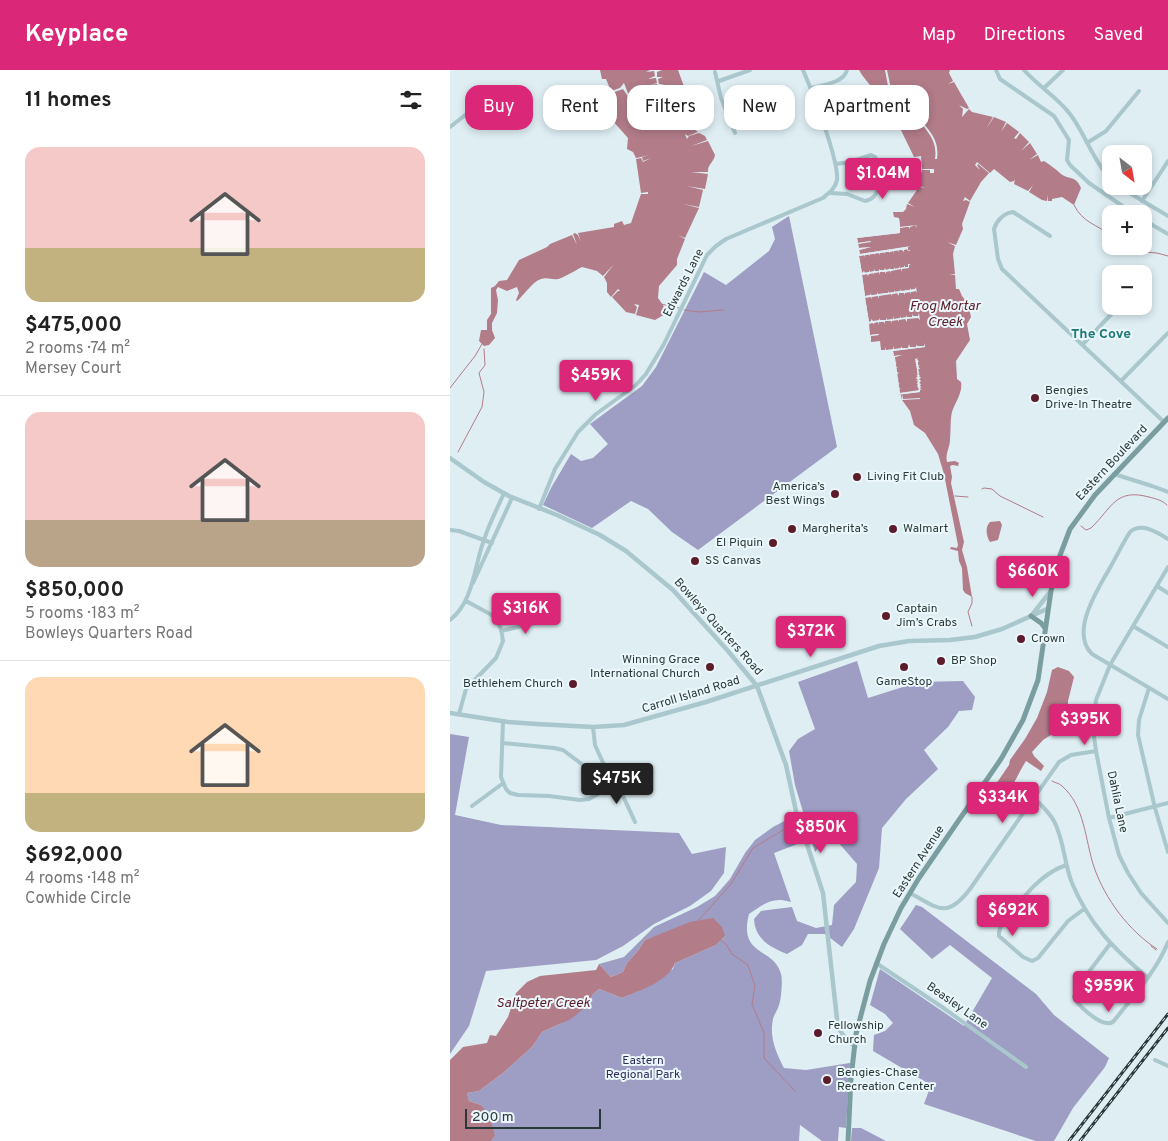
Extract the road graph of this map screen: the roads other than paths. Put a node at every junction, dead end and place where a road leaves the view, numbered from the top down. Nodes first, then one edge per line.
1 (750, 70) edge
2 (803, 70) edge
3 (847, 70) edge
4 (996, 70) edge
5 (1024, 70) edge
6 (1063, 70) edge
7 (715, 72) dead end
8 (718, 81) junction
9 (810, 85) edge
10 (821, 85) edge
11 (1044, 88) junction
12 (1139, 91) dead end
13 (465, 115) edge
14 (450, 126) edge
15 (825, 130) edge
16 (735, 133) dead end
17 (1087, 143) junction
18 (1168, 161) edge
19 (836, 164) junction
20 (1102, 169) edge
21 (829, 193) junction
22 (1132, 195) edge
23 (1142, 201) junction
24 (1121, 205) edge
25 (1168, 216) edge
26 (1152, 225) edge
27 (1168, 234) edge
28 (1050, 236) dead end
29 (1110, 315) edge
30 (1168, 333) edge
31 (1083, 344) junction
32 (1121, 380) junction
33 (1166, 420) edge
34 (450, 458) edge
35 (1114, 474) junction
36 (1168, 492) edge
37 (504, 493) junction
38 (512, 498) junction
39 (539, 509) junction
40 (450, 530) edge
41 (1168, 539) edge
42 (484, 540) junction
43 (492, 543) junction
44 (1168, 567) edge
45 (1157, 586) junction
46 (471, 587) junction
47 (1051, 591) junction
48 (1168, 593) edge
49 (466, 601) junction
50 (1047, 609) junction
51 (1031, 616) junction
52 (450, 620) edge
53 (548, 622) dead end
54 (1133, 626) junction
55 (1045, 628) junction
56 (501, 631) junction
57 (1168, 647) edge
58 (1110, 665) junction
59 (757, 686) junction
60 (1149, 688) junction
61 (1168, 699) edge
62 (450, 713) edge
63 (459, 714) junction
64 (503, 721) junction
65 (593, 727) junction
66 (502, 743) junction
67 (1096, 751) junction
68 (607, 780) junction
69 (502, 784) junction
70 (1034, 798) junction
71 (1168, 803) edge
72 (472, 806) dead end
73 (1155, 808) junction
74 (1109, 818) junction
75 (635, 822) dead end
76 (1168, 852) edge
77 (1066, 865) junction
78 (910, 893) junction
79 (1084, 909) junction
80 (1168, 923) edge
81 (1168, 942) edge
82 (1110, 944) junction
83 (876, 963) junction
84 (1147, 977) junction
85 (856, 1037) junction
86 (847, 1038) junction
87 (855, 1047) junction
88 (1155, 1060) dead end
89 (1168, 1066) edge
90 (1026, 1067) dead end
91 (848, 1141) edge

1 - 8 street
2 - 9 street
3 - 10 street
4 - 24 street
5 - 11 street
6 - 11 street
7 - 8 street
8 - 16 street
11 - 17 street
12 - 17 street
13 - 14 street
15 - 19 street
17 - 20 street
18 - 23 street
19 - 21 street
19 - 21 street
21 - 39 street, Edwards Lane
22 - 23 street
23 - 25 street
26 - 27 street
28 - 31 street
29 - 31 street
30 - 32 street
31 - 32 street
32 - 33 street
33 - 35 main road, Eastern Boulevard
34 - 37 street, Bowleys Quarters Road
35 - 36 street
35 - 47 main road, Eastern Boulevard
37 - 38 street, Bowleys Quarters Road
37 - 42 street
38 - 39 street, Bowleys Quarters Road
38 - 43 street
39 - 59 street, Bowleys Quarters Road
40 - 42 street
41 - 58 street
42 - 43 street
42 - 46 street
43 - 46 street
44 - 45 street, Dahlia Lane
45 - 48 street
45 - 54 street, Dahlia Lane
46 - 49 street
47 - 50 main road, Eastern Boulevard
47 - 51 street
49 - 52 street
49 - 56 street
50 - 51 street, Carroll Island Road
50 - 55 main road, Eastern Avenue
51 - 55 main road
51 - 59 street, Carroll Island Road
53 - 56 street
54 - 57 street
54 - 58 street, Dahlia Lane
55 - 78 main road, Eastern Avenue
56 - 63 street
58 - 60 street
58 - 67 street, Dahlia Lane
59 - 65 street, Carroll Island Road
59 - 86 street, Bowleys Quarters Road
60 - 61 street
60 - 73 street
62 - 63 street, Carroll Island Road
63 - 64 street, Carroll Island Road
64 - 65 street, Carroll Island Road
64 - 66 street
65 - 68 street
66 - 68 street
66 - 69 street
67 - 70 street
67 - 74 street, Dahlia Lane
68 - 69 street
68 - 75 street
69 - 72 street
70 - 77 street
70 - 78 street
71 - 73 street
73 - 74 street
73 - 76 street
74 - 80 street, Dahlia Lane
77 - 79 street
77 - 79 street
78 - 83 main road, Eastern Avenue
79 - 82 street
81 - 84 street
82 - 84 street
82 - 84 street
83 - 85 main road, Eastern Avenue
83 - 90 street, Beasley Lane
85 - 86 street
85 - 87 main road, Eastern Avenue
86 - 87 street, Bowleys Quarters Road
87 - 91 main road, Eastern Avenue
88 - 89 street

